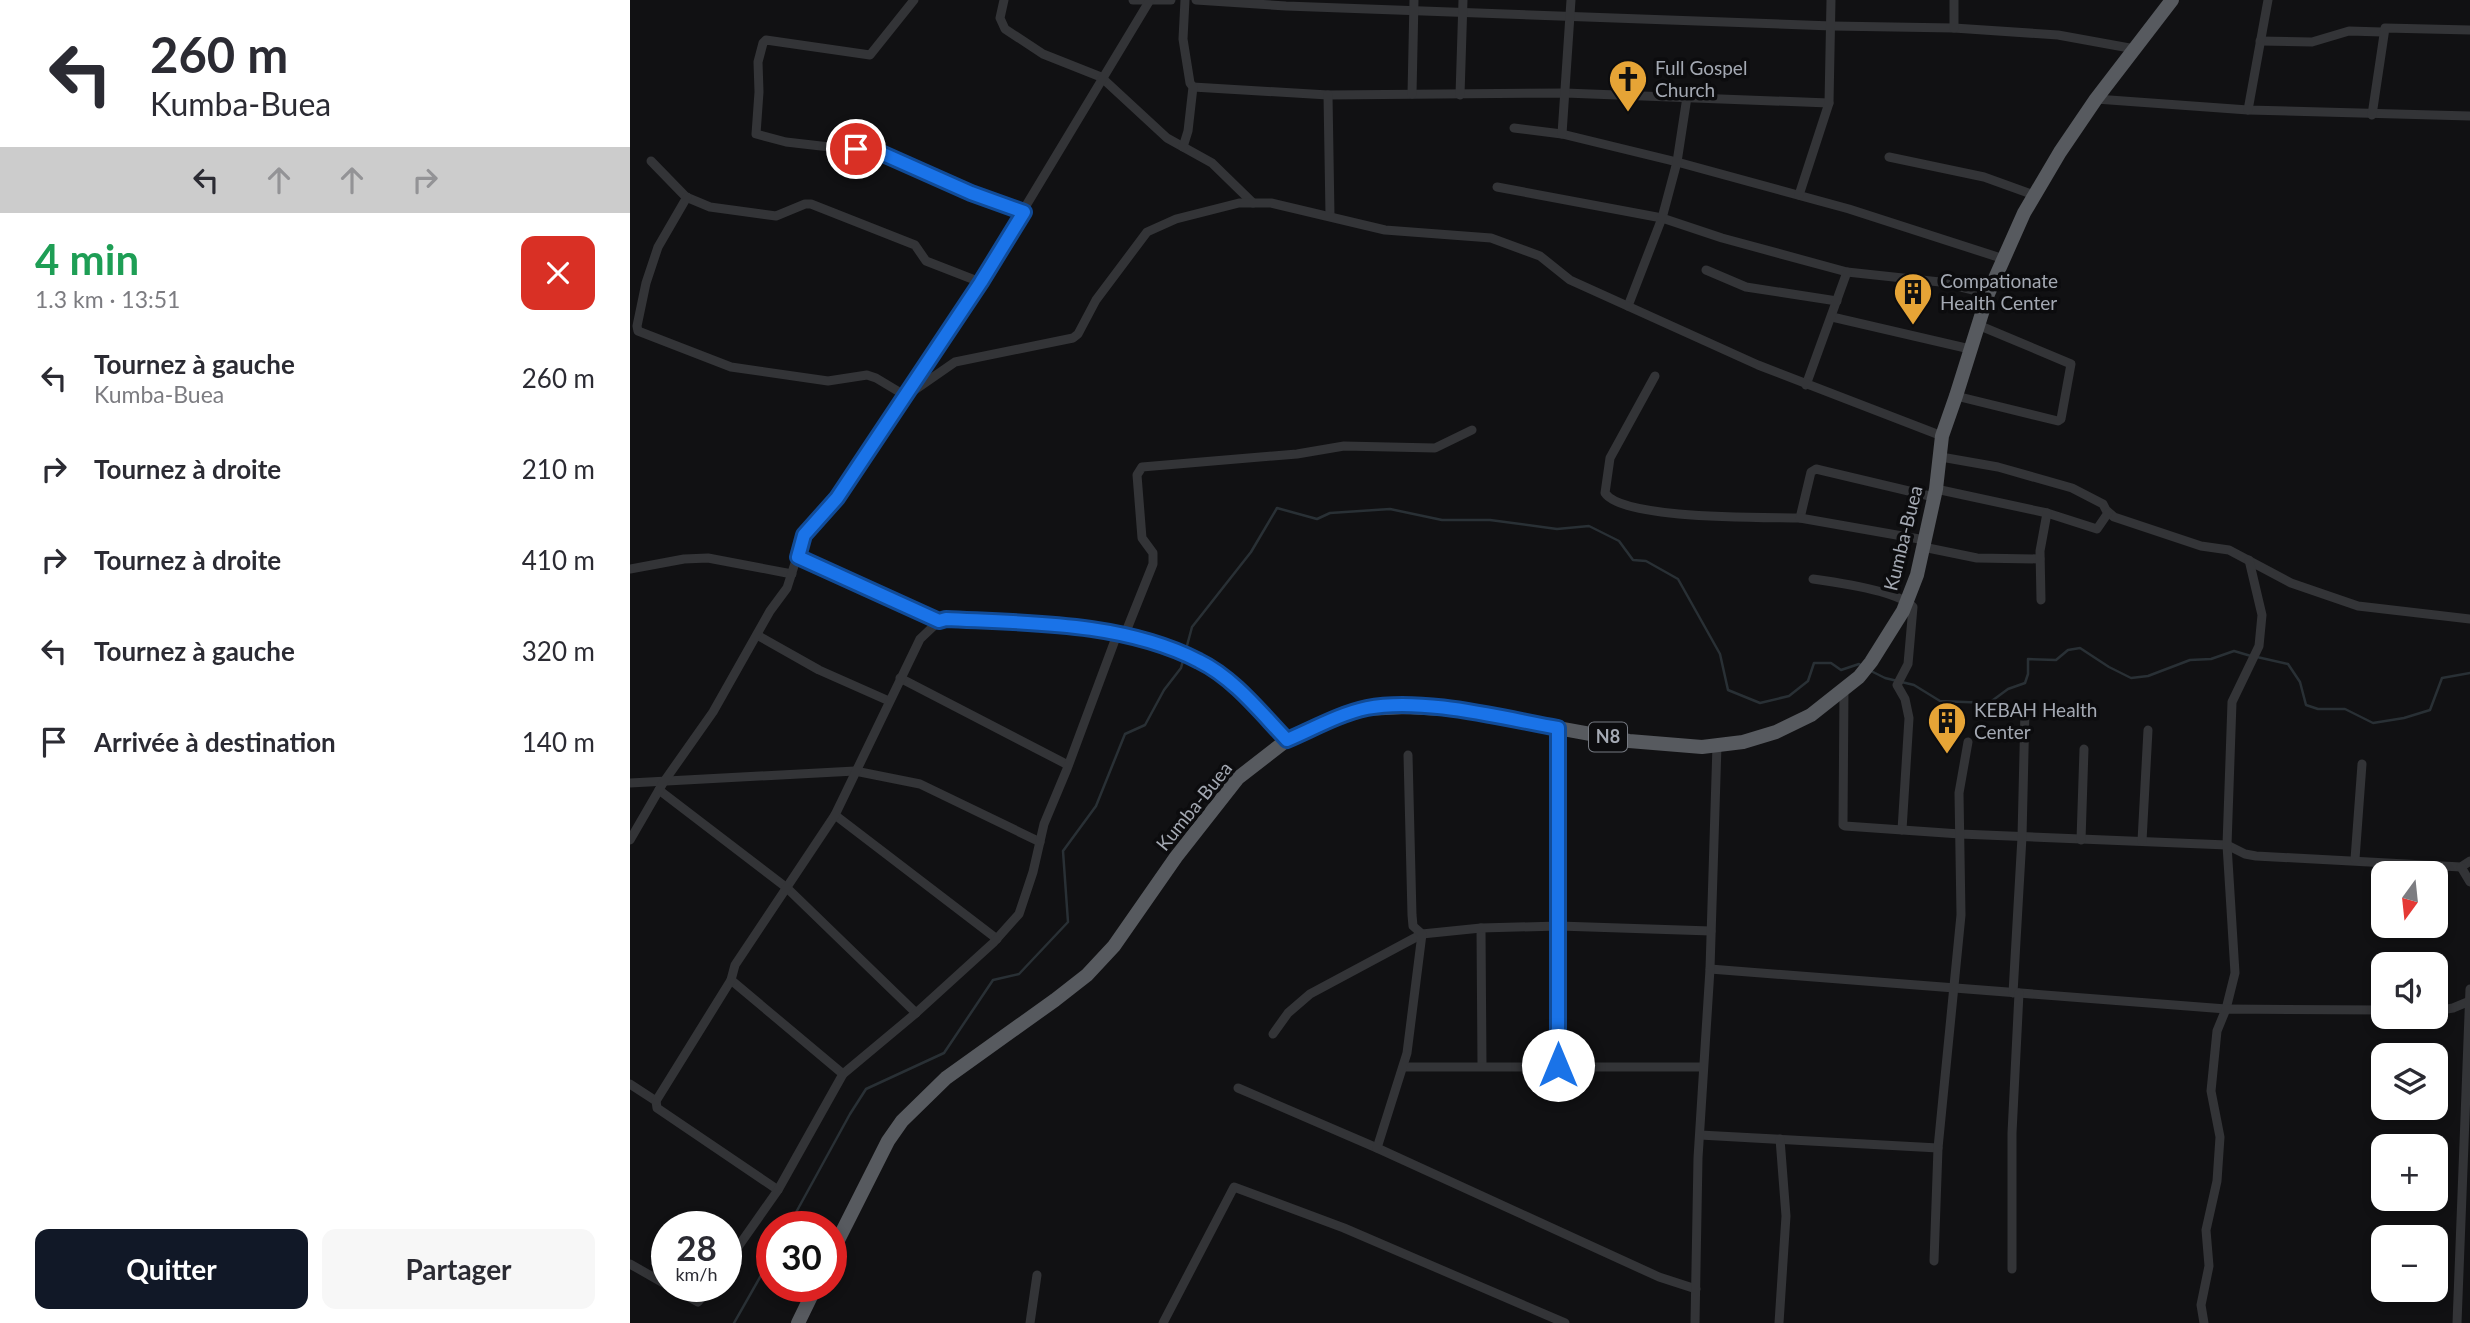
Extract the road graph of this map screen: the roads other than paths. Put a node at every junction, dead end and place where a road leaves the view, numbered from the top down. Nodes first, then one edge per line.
1 (914, 0) edge
2 (1004, 0) edge
3 (1133, 0) edge
4 (1171, 0) edge
5 (1185, 0) edge
6 (1196, 0) edge
7 (1463, 0) edge
8 (1571, 0) edge
9 (1831, 0) edge
10 (1954, 0) edge
11 (2172, 0) edge
12 (2267, 0) edge
13 (1150, 1) edge
14 (1287, 3) edge
15 (1414, 5) edge
16 (1463, 12) junction
17 (1570, 15) junction
18 (1832, 26) junction
19 (1954, 28) junction
20 (2470, 30) edge
21 (2382, 32) junction
22 (2260, 41) junction
23 (2135, 49) junction
24 (1101, 77) junction
25 (1194, 87) junction
26 (1565, 93) junction
27 (1412, 94) junction
28 (1328, 95) junction
29 (1460, 95) junction
30 (1687, 97) junction
31 (2096, 99) junction
32 (1829, 103) junction
33 (2248, 110) junction
34 (2372, 115) junction
35 (2470, 117) edge
36 (1514, 128) dead end
37 (1562, 134) junction
38 (1183, 147) junction
39 (1889, 157) dead end
40 (651, 161) dead end
41 (1677, 162) junction
42 (1497, 187) dead end
43 (1799, 195) junction
44 (2034, 195) junction
45 (687, 197) junction
46 (1253, 203) junction
47 (1024, 212) junction
48 (1330, 216) junction
49 (1662, 218) junction
50 (2004, 259) junction
51 (1706, 270) dead end
52 (1847, 272) junction
53 (981, 282) junction
54 (1988, 294) junction
55 (1838, 301) junction
56 (1628, 306) junction
57 (1832, 317) junction
58 (1978, 325) junction
59 (1970, 349) junction
60 (1655, 376) dead end
61 (1806, 385) junction
62 (906, 396) junction
63 (1956, 396) junction
64 (1472, 430) dead end
65 (1941, 436) junction
66 (1941, 457) junction
67 (1935, 493) junction
68 (2047, 513) junction
69 (2108, 513) junction
70 (1800, 518) junction
71 (1924, 544) junction
72 (798, 557) junction
73 (2040, 559) junction
74 (2249, 560) junction
75 (630, 569) edge
76 (792, 575) junction
77 (1813, 579) dead end
78 (2040, 600) dead end
79 (1907, 602) junction
80 (2470, 619) edge
81 (939, 621) junction
82 (1121, 633) junction
83 (757, 635) junction
84 (900, 678) junction
85 (1844, 688) junction
86 (889, 701) junction
87 (2025, 709) dead end
88 (1558, 728) junction
89 (2148, 730) dead end
90 (1287, 740) junction
91 (1968, 743) dead end
92 (1717, 745) junction
93 (2084, 749) dead end
94 (1408, 755) dead end
95 (2362, 764) dead end
96 (1069, 765) junction
97 (855, 771) junction
98 (630, 783) edge
99 (661, 786) junction
100 (835, 815) junction
101 (1902, 830) junction
102 (1960, 834) junction
103 (2022, 837) junction
104 (630, 840) edge
105 (2081, 840) junction
106 (2142, 841) junction
107 (1040, 842) junction
108 (2227, 845) junction
109 (2355, 859) junction
110 (2470, 861) edge
111 (2461, 867) junction
112 (2470, 882) edge
113 (787, 888) junction
114 (1559, 926) junction
115 (1481, 928) junction
116 (1711, 931) junction
117 (1422, 934) junction
118 (997, 939) junction
119 (1710, 969) junction
120 (731, 980) junction
121 (1954, 987) junction
122 (2470, 989) edge
123 (2016, 993) junction
124 (2469, 1001) edge
125 (2225, 1009) junction
126 (2448, 1009) edge
127 (2371, 1010) edge
128 (916, 1013) junction
129 (1273, 1034) dead end
130 (1558, 1065) junction
131 (1482, 1066) junction
132 (1404, 1067) junction
133 (1703, 1067) junction
134 (844, 1074) junction
135 (630, 1084) edge
136 (1238, 1088) dead end
137 (656, 1101) junction
138 (1700, 1135) junction
139 (1780, 1139) junction
140 (1377, 1148) junction
141 (1938, 1148) junction
142 (778, 1190) junction
143 (847, 1222) edge
144 (742, 1242) edge
145 (1934, 1261) dead end
146 (630, 1264) edge
147 (2012, 1269) dead end
148 (1037, 1275) dead end
149 (651, 1276) edge
150 (1696, 1289) junction
151 (808, 1302) edge
152 (798, 1323) edge
153 (1030, 1323) edge
154 (1163, 1323) edge
155 (1565, 1323) edge
156 (1695, 1323) edge
157 (1779, 1323) edge
158 (2204, 1323) edge
159 (2457, 1323) edge

1 - 47 street
2 - 24 street
3 - 13 street
4 - 13 street
5 - 25 street
6 - 14 street
7 - 16 street
8 - 17 street
9 - 18 street
10 - 19 street
11 - 23 highway, Kumba-Buea / N8
12 - 22 street
13 - 24 street
14 - 15 street
15 - 16 street
15 - 27 street
16 - 17 street
16 - 29 street
17 - 18 street
17 - 26 street
18 - 19 street
18 - 32 street
19 - 23 street
20 - 21 street
21 - 22 street
21 - 34 street
22 - 33 street
23 - 31 highway, Kumba-Buea / N8
24 - 38 street
24 - 47 street
25 - 28 street
25 - 38 street
26 - 29 street
26 - 30 street
26 - 37 street
27 - 28 street
27 - 29 street
28 - 48 street
30 - 32 street
30 - 41 street
31 - 33 street
31 - 44 highway, Kumba-Buea / N8
32 - 43 street
33 - 34 street
34 - 35 street
36 - 37 street
37 - 41 street
38 - 46 street
39 - 44 street
40 - 45 street
41 - 43 street
41 - 49 street
42 - 49 street
43 - 50 street
44 - 50 highway, Kumba-Buea / N8
45 - 53 street
45 - 62 street
46 - 48 street
46 - 62 street
47 - 53 street
48 - 56 street
49 - 52 street
49 - 56 street
50 - 54 highway, Kumba-Buea / N8
51 - 55 street
52 - 54 street
52 - 55 street
53 - 62 street
54 - 58 highway, Kumba-Buea / N8
55 - 57 street
56 - 61 street
57 - 59 street
57 - 61 street
58 - 59 highway, Kumba-Buea / N8
58 - 63 street
59 - 63 highway, Kumba-Buea / N8
60 - 70 street
61 - 65 street
62 - 72 street
63 - 65 highway, Kumba-Buea / N8
64 - 82 street
65 - 66 highway, Kumba-Buea / N8
66 - 67 highway, Kumba-Buea / N8
66 - 69 street
67 - 68 street
67 - 70 street
67 - 71 highway, Kumba-Buea / N8
68 - 69 street
68 - 73 street
69 - 74 street
70 - 71 street
71 - 73 street
71 - 79 highway, Kumba-Buea / N8
72 - 76 street
72 - 81 street
73 - 78 street
74 - 80 street
74 - 108 street
75 - 76 street
76 - 83 street
77 - 79 street
79 - 85 highway, Kumba-Buea / N8
79 - 101 street
81 - 82 street
81 - 84 street
82 - 90 street
82 - 96 street
83 - 86 street
83 - 99 street
84 - 86 street
84 - 96 street
85 - 92 highway, Kumba-Buea / N8
85 - 101 street
86 - 97 street
87 - 103 street
88 - 90 highway, Kumba-Buea / N8
88 - 92 highway, Kumba-Buea / N8
88 - 114 street
89 - 106 street
90 - 143 highway, Kumba-Buea / N8
91 - 102 street
92 - 116 street
93 - 105 street
94 - 117 street
95 - 109 street
96 - 107 street
97 - 99 street
97 - 100 street
97 - 107 street
98 - 99 street
99 - 104 street
99 - 113 street
100 - 113 street
100 - 118 street
101 - 102 street
102 - 103 street
102 - 121 street
103 - 105 street
103 - 123 street
105 - 106 street
106 - 108 street
107 - 118 street
108 - 109 street
108 - 125 street
109 - 111 street
110 - 111 street
111 - 112 street
113 - 120 street
113 - 128 street
114 - 115 street
114 - 116 street
114 - 130 street
115 - 117 street
115 - 131 street
116 - 119 street
117 - 129 street
117 - 132 street
118 - 128 street
119 - 121 street
119 - 133 street
120 - 134 street
120 - 137 street
121 - 123 street
121 - 141 street
122 - 124 street
123 - 125 street
123 - 147 street
124 - 126 street
124 - 159 street
125 - 127 street
125 - 158 street
128 - 134 street
130 - 131 street
130 - 133 street
131 - 132 street
132 - 140 street
133 - 138 street
134 - 142 street
135 - 137 street
136 - 140 street
137 - 142 street
138 - 139 street
138 - 150 street
139 - 141 street
139 - 157 street
140 - 150 street
141 - 145 street
142 - 144 street
146 - 149 street
148 - 153 street
150 - 156 street
151 - 152 highway
154 - 155 street

